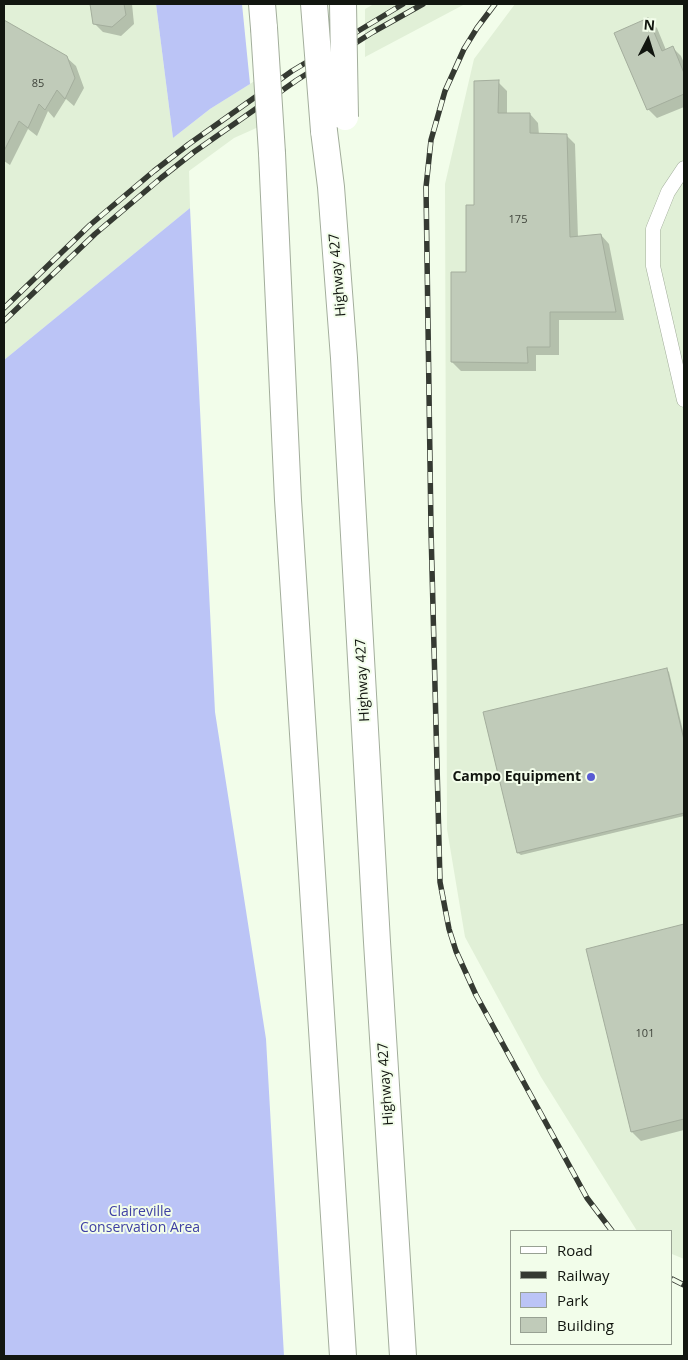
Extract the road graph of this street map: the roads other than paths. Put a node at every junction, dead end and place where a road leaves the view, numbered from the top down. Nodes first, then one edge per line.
1 (314, 4) edge
2 (343, 4) edge
3 (263, 16) edge
4 (335, 124) junction
5 (684, 168) edge
6 (684, 400) edge
7 (343, 1356) edge
8 (403, 1356) edge

1 - 4 highway, Highway 427, bridge
2 - 4 highway, bridge
3 - 7 highway, bridge
4 - 8 highway, Highway 427
5 - 6 street

